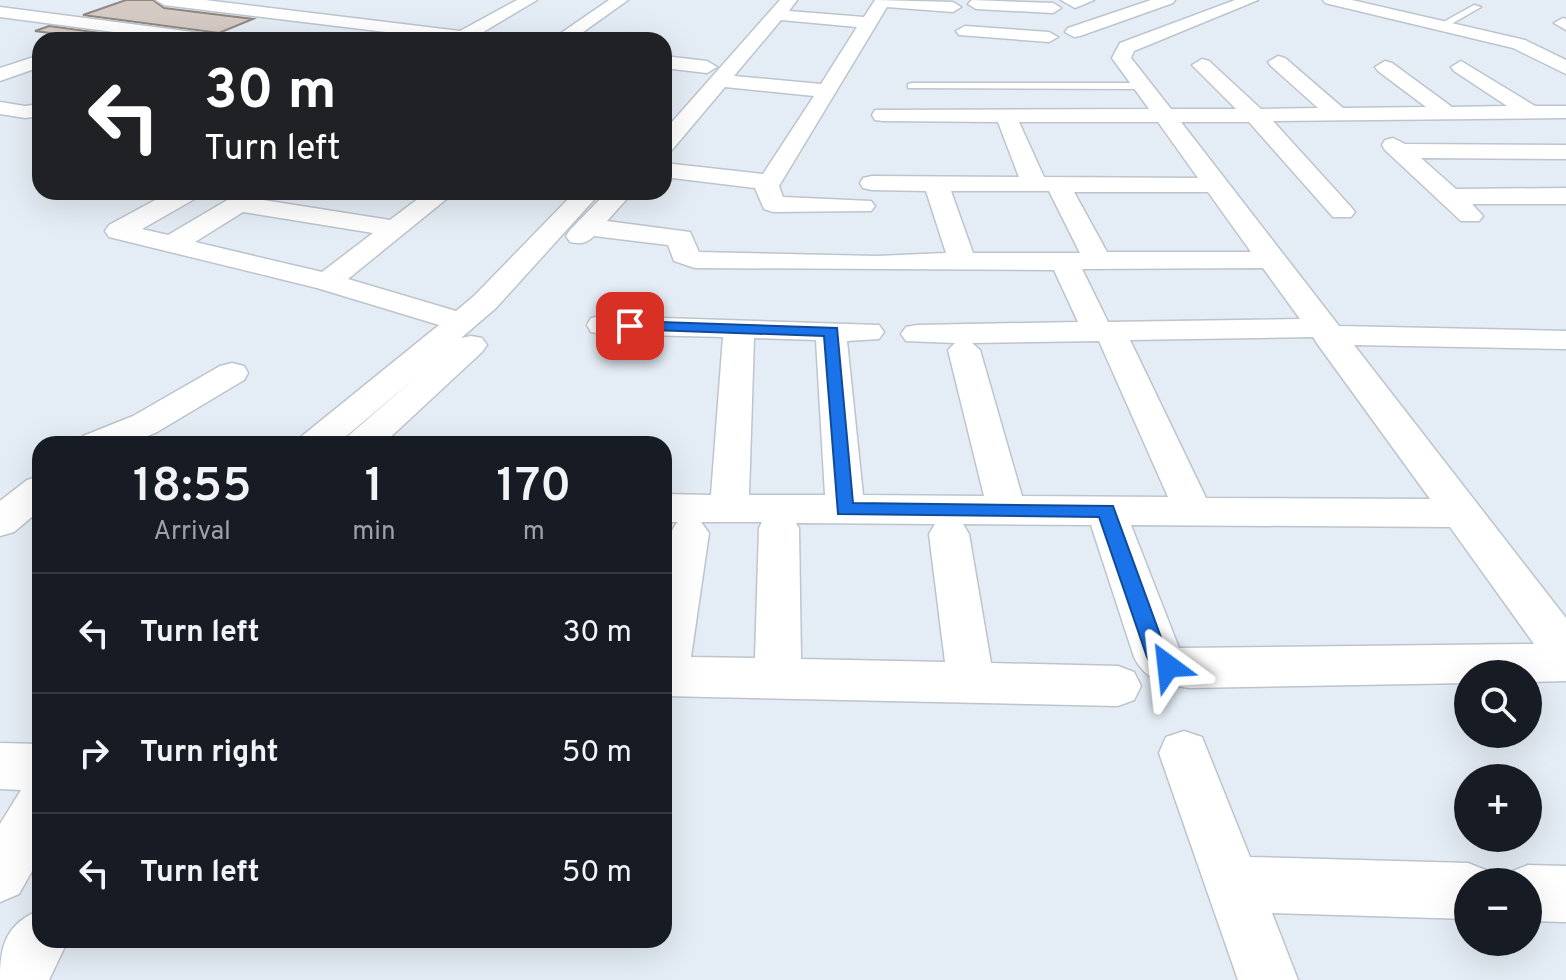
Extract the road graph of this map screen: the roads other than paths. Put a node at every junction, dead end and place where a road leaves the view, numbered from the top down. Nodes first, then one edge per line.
1 (59, 0) edge
2 (164, 0) edge
3 (301, 0) edge
4 (529, 0) edge
5 (620, 0) edge
6 (1167, 0) edge
7 (1250, 0) edge
8 (1333, 0) edge
9 (1407, 0) edge
10 (883, 1) edge
11 (194, 2) edge
12 (977, 2) edge
13 (1071, 3) edge
14 (1194, 4) dead end
15 (778, 5) edge
16 (381, 6) dead end
17 (953, 7) dead end
18 (1477, 7) dead end
19 (1221, 11) junction
20 (1383, 12) junction
21 (269, 13) junction
22 (5, 15) edge
23 (1120, 16) junction
24 (344, 23) junction
25 (869, 23) junction
26 (1443, 25) junction
27 (127, 29) junction
28 (119, 32) edge
29 (149, 32) edge
30 (226, 32) edge
31 (412, 32) edge
32 (476, 32) edge
33 (572, 32) edge
34 (1074, 32) dead end
35 (1168, 32) junction
36 (1049, 37) dead end
37 (0, 55) edge
38 (32, 60) edge
39 (1278, 62) dead end
40 (32, 64) edge
41 (672, 64) edge
42 (1202, 65) dead end
43 (1385, 67) dead end
44 (1461, 67) dead end
45 (1566, 68) edge
46 (713, 73) junction
47 (0, 75) edge
48 (912, 86) dead end
49 (1143, 86) junction
50 (686, 90) dead end
51 (826, 91) junction
52 (0, 108) edge
53 (32, 111) edge
54 (1566, 112) edge
55 (1447, 113) junction
56 (1490, 113) junction
57 (1531, 113) junction
58 (1347, 114) junction
59 (1255, 115) junction
60 (881, 126) dead end
61 (1010, 126) junction
62 (1170, 126) junction
63 (672, 133) edge
64 (1400, 151) junction
65 (1556, 152) edge
66 (1566, 166) edge
67 (672, 171) edge
68 (765, 182) junction
69 (936, 184) junction
70 (1046, 185) junction
71 (1214, 185) junction
72 (1566, 196) edge
73 (1450, 197) junction
74 (174, 200) edge
75 (245, 200) edge
76 (257, 200) edge
77 (432, 200) edge
78 (582, 200) edge
79 (613, 200) edge
80 (1342, 212) dead end
81 (1470, 216) dead end
82 (587, 227) junction
83 (394, 229) junction
84 (172, 244) junction
85 (1271, 260) junction
86 (962, 261) junction
87 (1064, 261) junction
88 (1098, 261) junction
89 (327, 282) junction
90 (462, 322) junction
91 (602, 325) dead end
92 (739, 329) junction
93 (831, 331) junction
94 (1104, 331) junction
95 (868, 332) dead end
96 (1324, 332) junction
97 (917, 334) dead end
98 (1566, 340) edge
99 (964, 350) dead end
100 (406, 368) junction
101 (232, 373) dead end
102 (438, 376) junction
103 (116, 436) edge
104 (325, 436) edge
105 (370, 436) edge
106 (32, 496) edge
107 (729, 509) junction
108 (845, 509) junction
109 (1007, 510) junction
110 (1106, 511) junction
111 (1194, 512) junction
112 (1462, 513) junction
113 (677, 521) edge
114 (0, 522) edge
115 (779, 528) dead end
116 (949, 534) dead end
117 (672, 581) edge
118 (1566, 652) edge
119 (1566, 662) edge
120 (672, 676) edge
121 (778, 678) junction
122 (971, 682) junction
123 (1118, 686) dead end
124 (1184, 753) dead end
125 (0, 766) edge
126 (32, 767) edge
127 (32, 820) edge
128 (0, 875) edge
129 (1231, 884) junction
130 (1454, 891) edge
131 (1542, 893) edge
132 (1566, 894) edge
133 (35, 948) edge
134 (17, 980) edge
135 (1268, 980) edge

1 - 22 street
2 - 11 street
3 - 21 street
4 - 32 street
5 - 33 street
6 - 23 street
7 - 19 street
8 - 20 street
9 - 20 street
10 - 17 street
10 - 25 street
11 - 21 street
12 - 13 street
12 - 36 street
13 - 23 street
14 - 19 street
15 - 25 street
15 - 46 street
16 - 24 street
18 - 26 lane
19 - 35 street
20 - 26 street
21 - 24 street
21 - 30 street
22 - 27 street
23 - 34 street
23 - 35 street
24 - 31 street
25 - 51 street
26 - 45 street
27 - 28 street
27 - 29 street
35 - 49 street
37 - 38 street
39 - 58 street
40 - 47 street
41 - 46 street
42 - 59 street
43 - 55 street
44 - 57 street
46 - 50 street
46 - 51 street
46 - 63 street
48 - 49 lane
49 - 62 street
51 - 68 street
52 - 53 street
54 - 57 street
55 - 56 street
55 - 58 street
56 - 57 street
56 - 65 street
58 - 59 street
58 - 64 street
59 - 62 street
59 - 80 street
60 - 61 street
61 - 62 street
61 - 70 street
62 - 71 street
64 - 65 street
64 - 73 street
65 - 66 street
67 - 68 street
68 - 69 street
69 - 70 street
69 - 86 street
70 - 71 street
70 - 88 street
71 - 85 street
72 - 73 street
73 - 81 street
74 - 84 street
75 - 84 street
76 - 83 street
77 - 83 street
78 - 90 street
79 - 82 street
82 - 86 street
82 - 102 street
83 - 89 street
84 - 89 street
85 - 88 street
85 - 96 street
86 - 87 street
87 - 88 street
87 - 94 street
89 - 90 street
90 - 100 street
91 - 92 street
92 - 93 street
92 - 107 street
93 - 95 street
93 - 108 street
94 - 96 street
94 - 97 street
94 - 111 street
96 - 98 street
96 - 112 street
99 - 109 street
100 - 102 street
100 - 104 street
101 - 103 street
102 - 105 street
106 - 114 street
107 - 108 street
107 - 113 street
108 - 109 street
109 - 110 street
110 - 111 street
110 - 119 street
111 - 112 street
112 - 118 street
113 - 117 street
115 - 121 street
116 - 122 street
120 - 121 street
121 - 122 street
122 - 123 street
124 - 129 street
125 - 126 street
127 - 128 street
129 - 130 street
129 - 135 street
131 - 132 street
133 - 134 street

